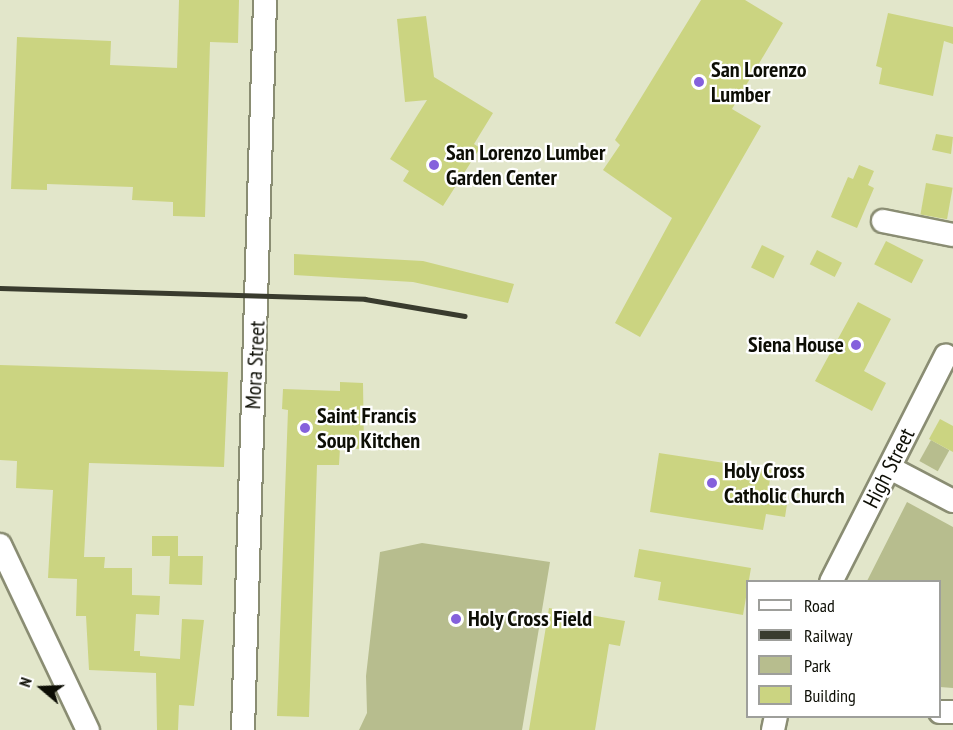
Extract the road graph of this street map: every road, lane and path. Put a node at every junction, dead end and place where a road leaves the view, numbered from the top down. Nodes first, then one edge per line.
1 (265, 0) edge
2 (883, 221) dead end
3 (953, 235) edge
4 (946, 355) dead end
5 (890, 468) junction
6 (953, 501) edge
7 (0, 545) edge
8 (832, 580) edge
9 (88, 730) edge
10 (243, 730) edge

1 - 10 street, Mora Street
2 - 3 street
4 - 5 street, High Street
5 - 6 street
5 - 8 street, High Street
7 - 9 street

